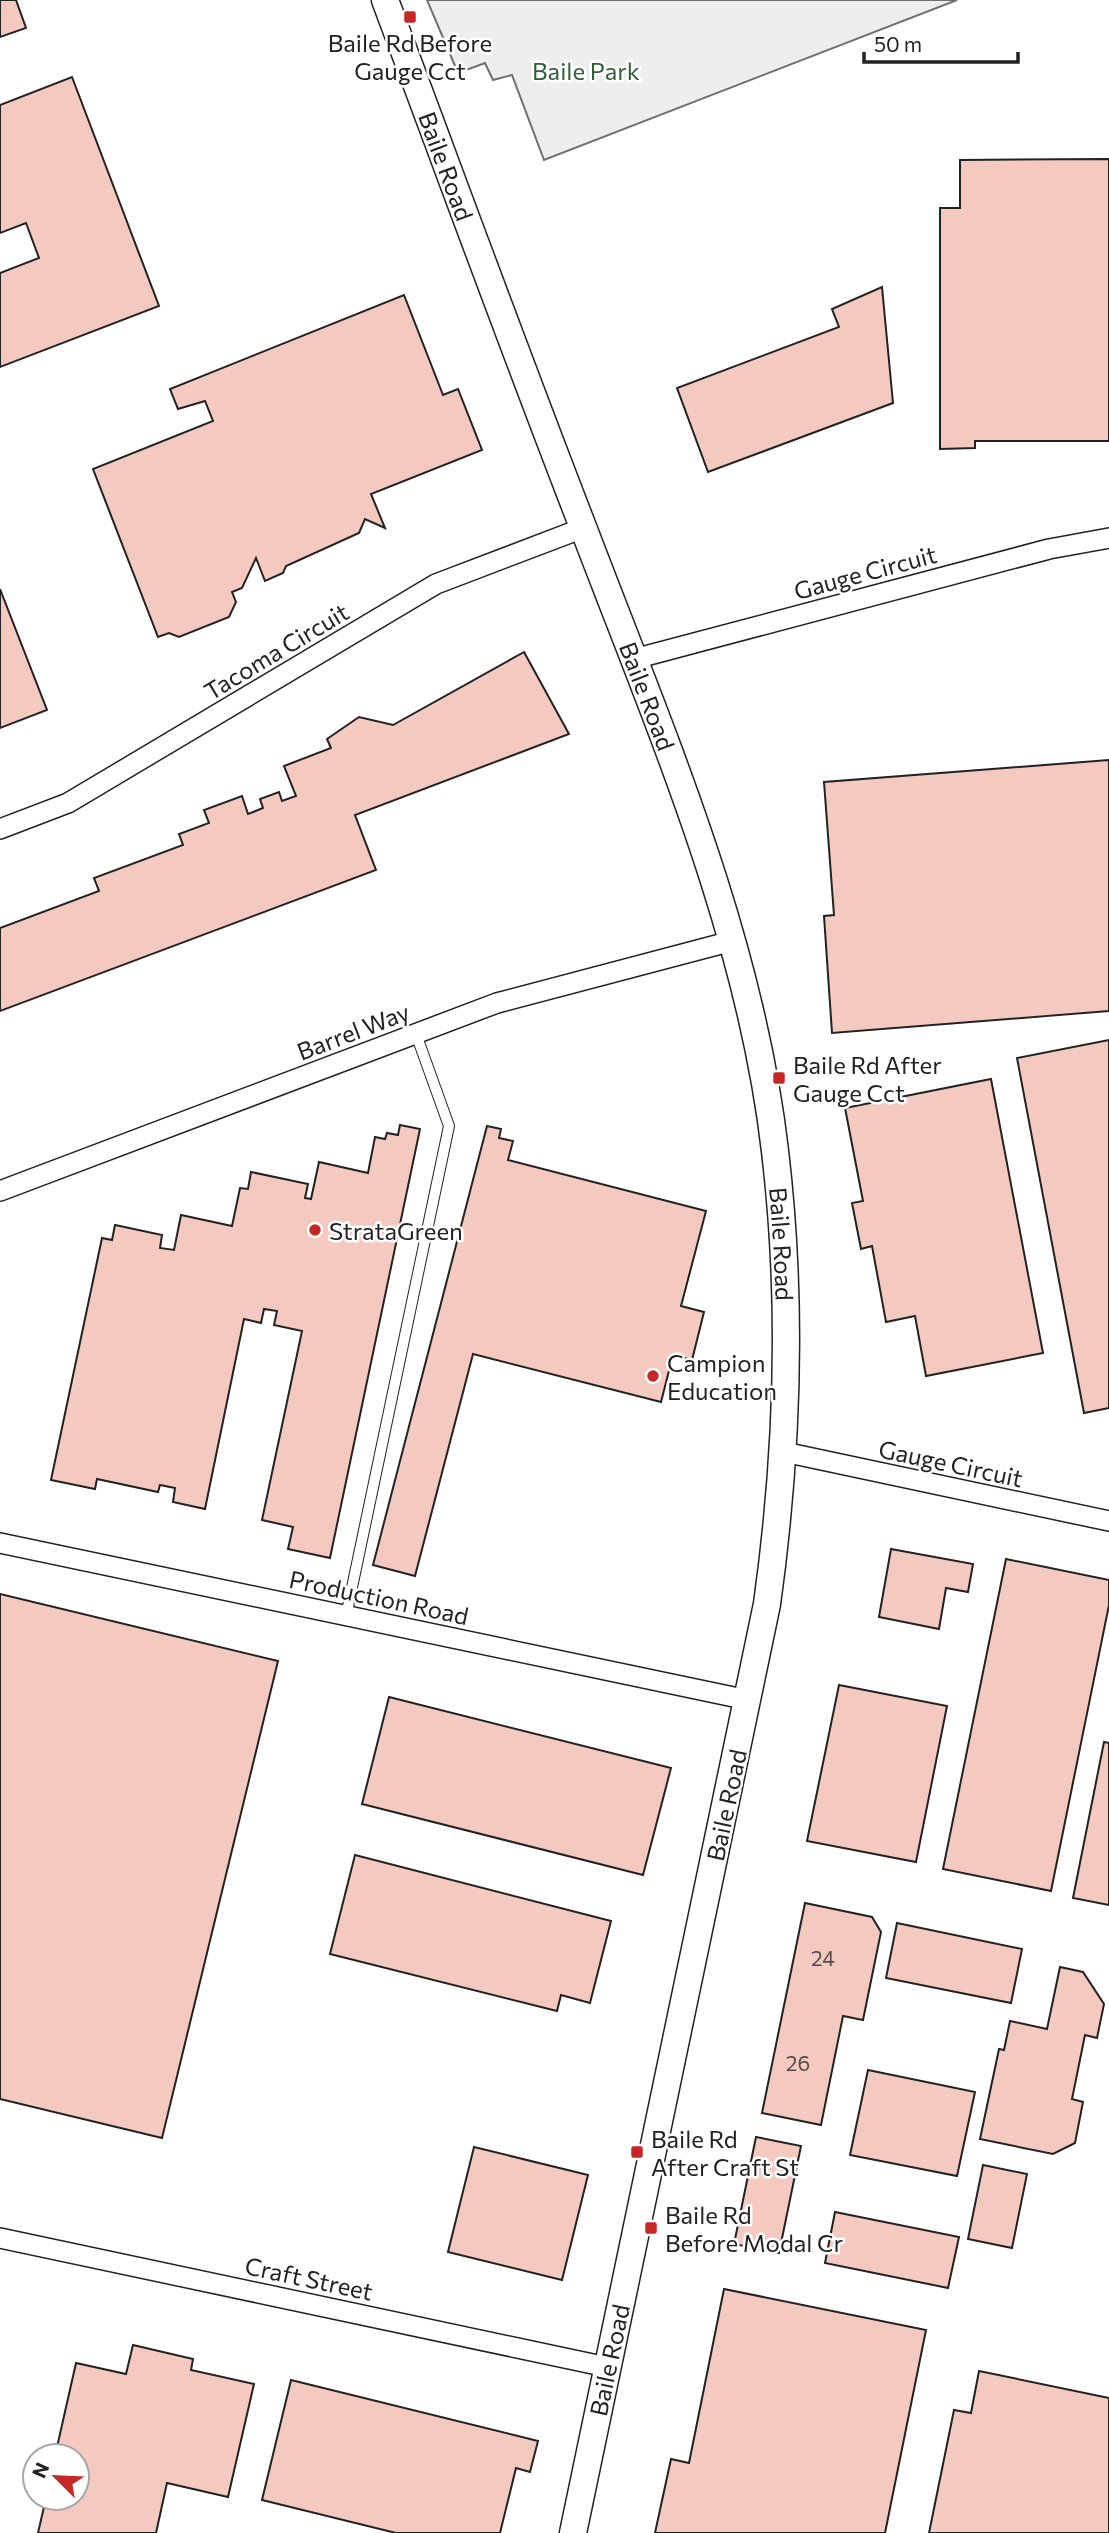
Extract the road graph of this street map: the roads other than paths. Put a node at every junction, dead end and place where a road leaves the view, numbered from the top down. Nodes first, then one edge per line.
1 (385, 0) edge
2 (583, 528) junction
3 (1109, 538) edge
4 (634, 659) junction
5 (0, 829) edge
6 (732, 941) junction
7 (416, 1034) junction
8 (0, 1191) edge
9 (784, 1452) junction
10 (1109, 1521) edge
11 (0, 1543) edge
12 (346, 1616) junction
13 (747, 1700) junction
14 (0, 2238) edge
15 (607, 2367) junction
16 (573, 2533) edge

1 - 2 street, Baile Road
2 - 4 street, Baile Road
2 - 5 street, Tacoma Circuit
3 - 4 street, Gauge Circuit
4 - 6 street, Baile Road
6 - 7 street, Barrel Way
6 - 9 street, Baile Road
7 - 8 street, Barrel Way
7 - 12 lane
9 - 10 street, Gauge Circuit
9 - 13 street, Baile Road
11 - 12 street, Production Road
12 - 13 street, Production Road
13 - 15 street, Baile Road
14 - 15 street, Craft Street
15 - 16 street, Baile Road

